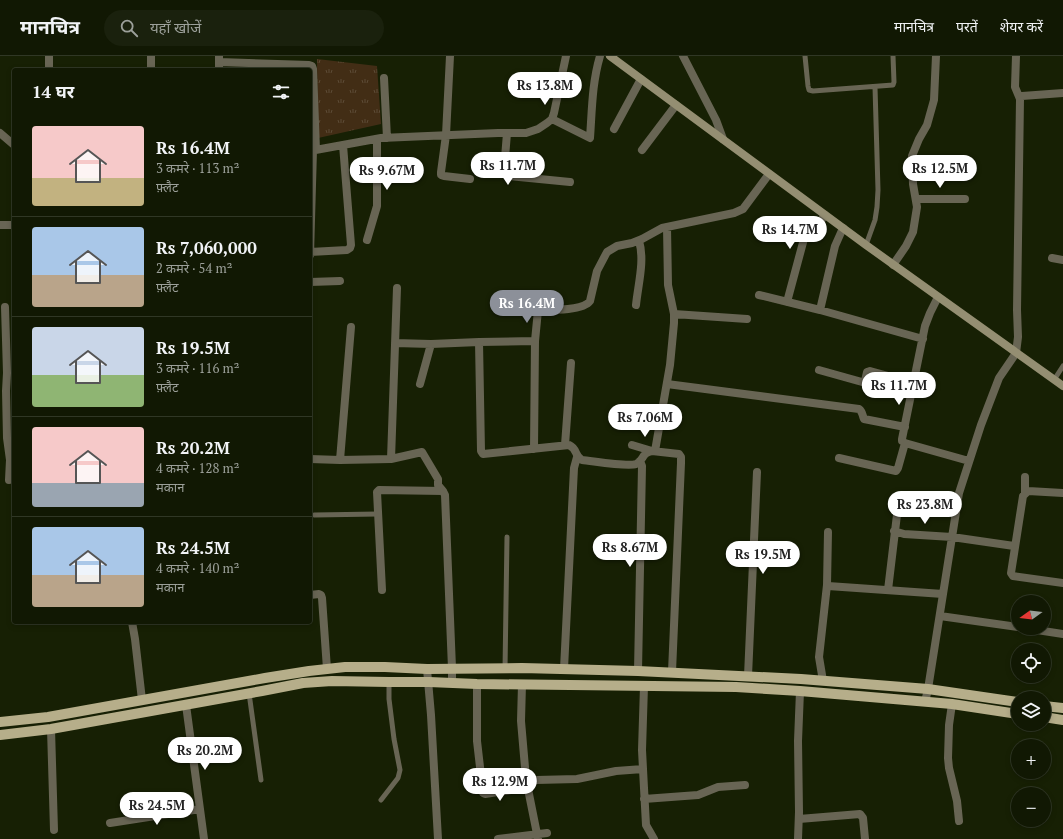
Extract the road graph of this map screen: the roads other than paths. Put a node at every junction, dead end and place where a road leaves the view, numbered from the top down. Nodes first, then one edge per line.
1 (49, 56) edge
2 (150, 56) edge
3 (450, 56) edge
4 (566, 56) edge
5 (600, 56) edge
6 (610, 56) edge
7 (683, 56) edge
8 (805, 56) edge
9 (893, 56) edge
10 (936, 56) edge
11 (1016, 56) edge
12 (219, 63) edge
13 (49, 68) edge
14 (151, 68) edge
15 (384, 78) dead end
16 (641, 79) junction
17 (875, 87) junction
18 (1063, 93) edge
19 (1020, 99) junction
20 (676, 105) junction
21 (312, 111) edge
22 (552, 119) junction
23 (614, 129) dead end
24 (0, 133) edge
25 (507, 133) junction
26 (446, 135) junction
27 (387, 138) junction
28 (377, 139) junction
29 (723, 139) junction
30 (12, 143) edge
31 (343, 145) junction
32 (313, 150) edge
33 (642, 150) dead end
34 (769, 174) junction
35 (470, 179) dead end
36 (570, 182) dead end
37 (312, 184) edge
38 (916, 199) junction
39 (965, 199) dead end
40 (825, 215) junction
41 (0, 225) edge
42 (12, 225) edge
43 (667, 227) junction
44 (843, 228) junction
45 (367, 240) dead end
46 (639, 241) junction
47 (866, 245) junction
48 (312, 253) edge
49 (1052, 258) dead end
50 (1063, 260) edge
51 (893, 265) junction
52 (340, 281) dead end
53 (312, 282) edge
54 (397, 288) dead end
55 (759, 295) dead end
56 (938, 297) junction
57 (787, 302) junction
58 (636, 305) dead end
59 (5, 307) dead end
60 (820, 310) junction
61 (674, 314) junction
62 (747, 319) dead end
63 (351, 327) dead end
64 (923, 339) junction
65 (536, 341) junction
66 (479, 342) junction
67 (395, 344) junction
68 (431, 344) junction
69 (1016, 353) junction
70 (571, 363) dead end
71 (1063, 366) edge
72 (819, 370) dead end
73 (11, 374) edge
74 (1054, 380) junction
75 (914, 383) junction
76 (420, 384) dead end
77 (667, 384) junction
78 (1063, 386) edge
79 (904, 427) junction
80 (905, 442) junction
81 (565, 445) junction
82 (632, 445) dead end
83 (534, 449) junction
84 (654, 451) junction
85 (577, 457) junction
86 (839, 458) dead end
87 (312, 459) edge
88 (390, 459) junction
89 (340, 460) junction
90 (640, 461) junction
91 (969, 461) junction
92 (757, 472) dead end
93 (1025, 477) dead end
94 (9, 480) dead end
95 (443, 491) junction
96 (1025, 493) junction
97 (1063, 493) edge
98 (899, 498) dead end
99 (378, 514) junction
100 (314, 515) dead end
101 (894, 531) junction
102 (828, 532) dead end
103 (506, 537) dead end
104 (952, 537) junction
105 (1014, 546) junction
106 (1063, 583) edge
107 (827, 585) junction
108 (382, 590) dead end
109 (888, 590) junction
110 (943, 594) junction
111 (312, 595) edge
112 (940, 616) junction
113 (132, 624) edge
114 (1011, 626) edge
115 (1051, 632) edge
116 (1063, 634) edge
117 (428, 668) junction
118 (452, 668) junction
119 (505, 668) junction
120 (327, 669) junction
121 (564, 669) junction
122 (638, 671) junction
123 (672, 672) junction
124 (748, 676) junction
125 (823, 681) junction
126 (389, 682) junction
127 (429, 682) junction
128 (452, 683) junction
129 (477, 684) junction
130 (522, 684) junction
131 (644, 686) junction
132 (928, 689) junction
133 (800, 691) junction
134 (249, 694) junction
135 (142, 700) junction
136 (1011, 701) edge
137 (925, 702) junction
138 (952, 704) junction
139 (186, 705) junction
140 (1051, 707) edge
141 (1063, 708) edge
142 (1011, 713) edge
143 (1051, 718) edge
144 (1063, 720) edge
145 (0, 722) edge
146 (51, 729) junction
147 (0, 735) edge
148 (643, 769) junction
149 (526, 779) junction
150 (261, 780) dead end
151 (745, 785) dead end
152 (644, 799) junction
153 (381, 800) dead end
154 (200, 809) junction
155 (799, 819) junction
156 (959, 821) dead end
157 (110, 823) dead end
158 (54, 830) dead end
159 (547, 833) dead end
160 (538, 837) edge
161 (204, 839) edge
162 (438, 839) edge
163 (498, 839) edge
164 (654, 839) edge
165 (798, 839) edge
166 (865, 839) edge

1 - 13 street
2 - 14 street
3 - 26 street
4 - 22 street
5 - 22 street
6 - 16 main road
7 - 29 street
8 - 17 lane
9 - 17 lane
10 - 38 street
11 - 19 street
12 - 21 street
15 - 27 street
16 - 20 main road
16 - 23 street
17 - 47 lane
18 - 19 street
19 - 69 street
20 - 29 main road
20 - 33 street
21 - 32 street
22 - 25 street
24 - 30 street
25 - 26 street
25 - 36 street
26 - 27 street
26 - 35 street
27 - 28 street
28 - 31 street
28 - 45 street
29 - 34 main road
31 - 32 street
31 - 48 street
32 - 37 street
34 - 40 main road
34 - 43 street
38 - 39 street
38 - 51 street
40 - 44 main road
40 - 57 street
41 - 42 street
43 - 46 street
43 - 61 street
44 - 47 main road
44 - 60 street
46 - 58 street
46 - 65 street
47 - 51 main road
49 - 50 street
51 - 56 main road
52 - 53 street
54 - 67 street
55 - 57 street
56 - 64 street
56 - 69 main road
57 - 60 street
59 - 73 street
60 - 64 street
61 - 62 street
61 - 77 street
63 - 89 street
64 - 75 street
65 - 66 street
65 - 83 street
66 - 68 street
66 - 83 street
67 - 68 street
67 - 88 street
68 - 76 street
69 - 74 main road
69 - 91 street
70 - 81 street
71 - 74 lane
72 - 75 street
73 - 94 street
74 - 78 main road
75 - 79 street
77 - 79 street
77 - 84 street
79 - 80 street
80 - 86 street
80 - 91 street
81 - 83 street
81 - 85 street
82 - 84 street
84 - 90 street
84 - 123 street
85 - 90 street
85 - 121 street
87 - 89 street
88 - 89 street
88 - 95 street
90 - 122 street
91 - 104 street
92 - 124 street
93 - 96 street
95 - 99 street
95 - 118 street
96 - 97 street
96 - 105 street
98 - 101 street
99 - 100 lane
99 - 108 street
101 - 104 street
101 - 109 street
102 - 107 street
103 - 119 lane
104 - 105 street
104 - 110 street
105 - 106 street
107 - 109 street
107 - 125 street
109 - 110 street
110 - 112 street
111 - 120 street
112 - 114 street
112 - 132 street
113 - 135 street
115 - 116 street
117 - 118 main road
117 - 120 main road
117 - 127 street
118 - 119 main road
118 - 128 street
119 - 121 main road
120 - 135 main road
121 - 122 main road
122 - 123 main road
123 - 124 main road
124 - 125 main road
125 - 132 main road
126 - 127 main road
126 - 134 main road
126 - 153 lane
127 - 128 main road
127 - 162 street
128 - 129 main road
129 - 130 main road
129 - 149 street
130 - 131 main road
130 - 149 street
131 - 133 main road
131 - 148 street
132 - 136 main road
132 - 137 street
133 - 137 main road
133 - 155 street
134 - 139 main road
134 - 150 lane
135 - 145 main road
137 - 138 main road
138 - 142 main road
138 - 156 street
139 - 146 main road
139 - 154 street
140 - 141 main road
143 - 144 main road
146 - 147 main road
146 - 158 street
148 - 149 street
148 - 152 street
149 - 160 street
151 - 152 street
152 - 164 street
154 - 157 street
154 - 161 street
155 - 165 street
155 - 166 street
159 - 160 street
160 - 163 street

